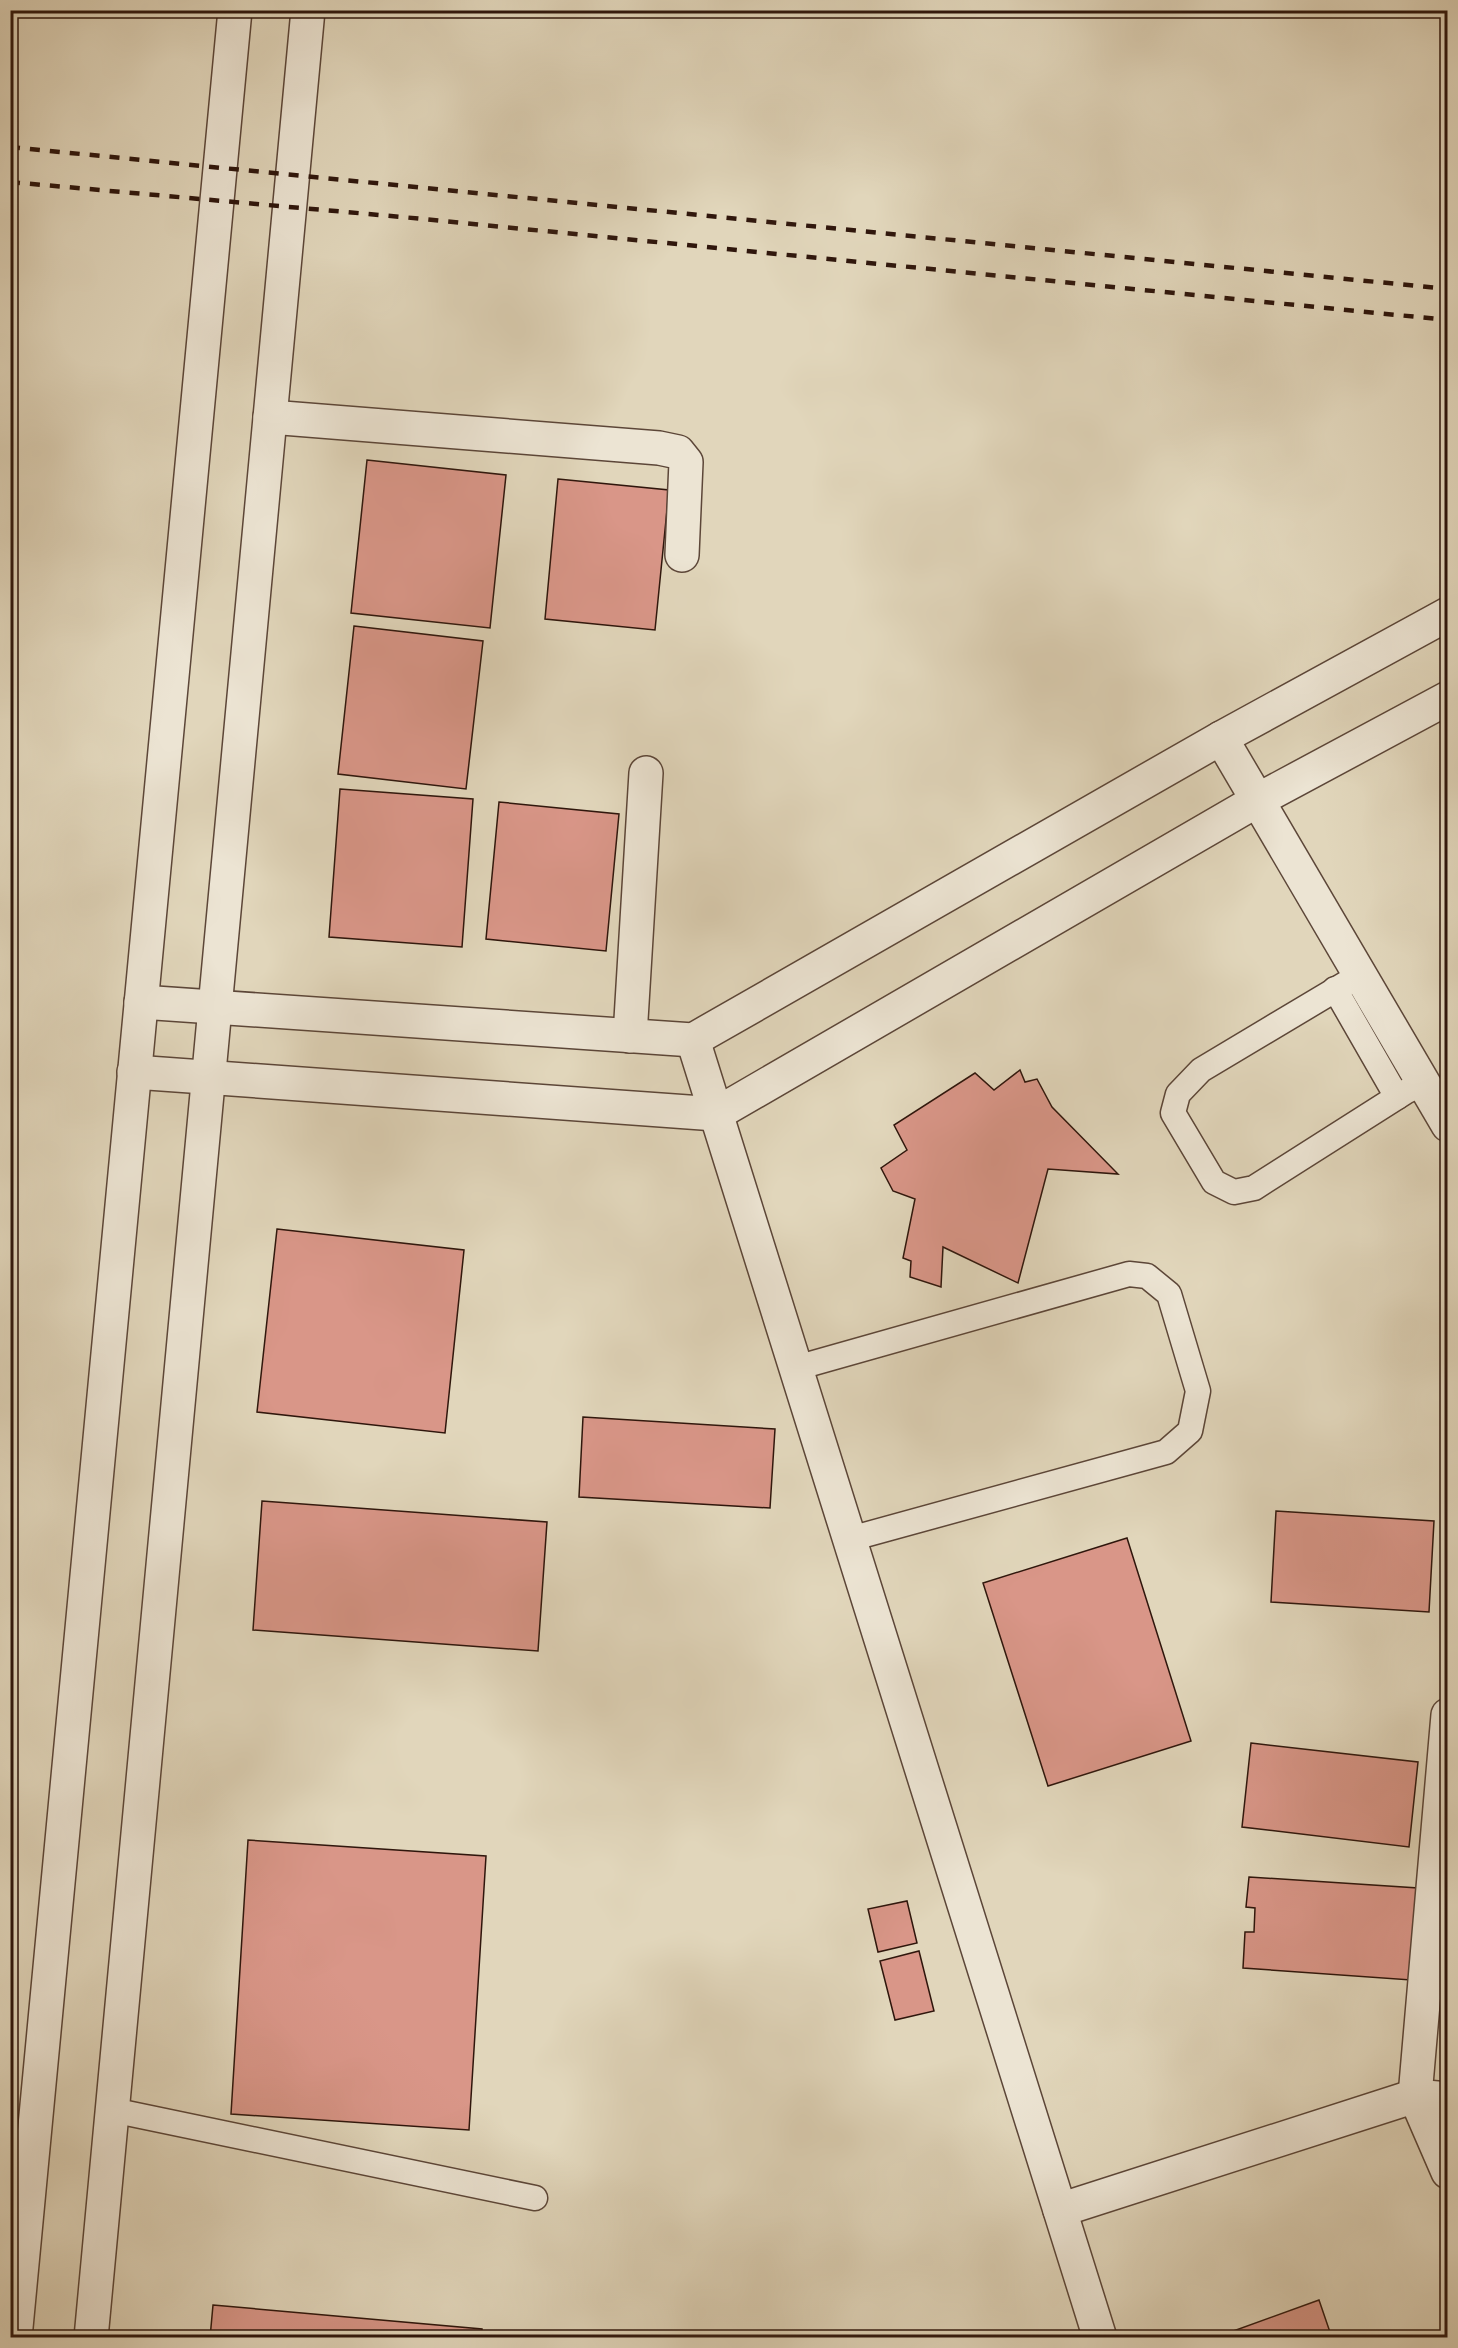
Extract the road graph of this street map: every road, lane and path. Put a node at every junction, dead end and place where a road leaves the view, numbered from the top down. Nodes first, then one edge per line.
1 (235, 10) edge
2 (308, 10) edge
3 (270, 417) junction
4 (682, 555) dead end
5 (1448, 614) edge
6 (1448, 698) edge
7 (1221, 738) junction
8 (646, 773) dead end
9 (1258, 800) junction
10 (1348, 982) junction
11 (141, 1002) junction
12 (215, 1008) junction
13 (630, 1036) junction
14 (693, 1040) junction
15 (134, 1072) junction
16 (208, 1078) junction
17 (1410, 1090) junction
18 (716, 1114) junction
19 (1448, 1125) edge
20 (796, 1368) junction
21 (850, 1539) junction
22 (1448, 1715) edge
23 (1415, 2096) junction
24 (1448, 2099) edge
25 (112, 2110) junction
26 (1448, 2172) edge
27 (534, 2198) dead end
28 (1060, 2210) junction
29 (15, 2337) edge
30 (91, 2337) edge
31 (1100, 2337) edge

1 - 11 street
2 - 3 street
3 - 4 street
3 - 12 street
5 - 7 street
6 - 9 street
7 - 9 street
7 - 14 street
8 - 13 street
9 - 10 street
9 - 18 street
10 - 17 street
10 - 17 lane
11 - 12 street
11 - 15 street
12 - 13 street
12 - 16 street
13 - 14 street
14 - 18 street
15 - 16 street
15 - 29 street
16 - 18 street
16 - 25 street
17 - 19 street
18 - 20 street
20 - 21 street
20 - 21 lane
21 - 28 street
22 - 23 street
23 - 24 street
23 - 26 street
23 - 28 street
25 - 27 lane
25 - 30 street
28 - 31 street

